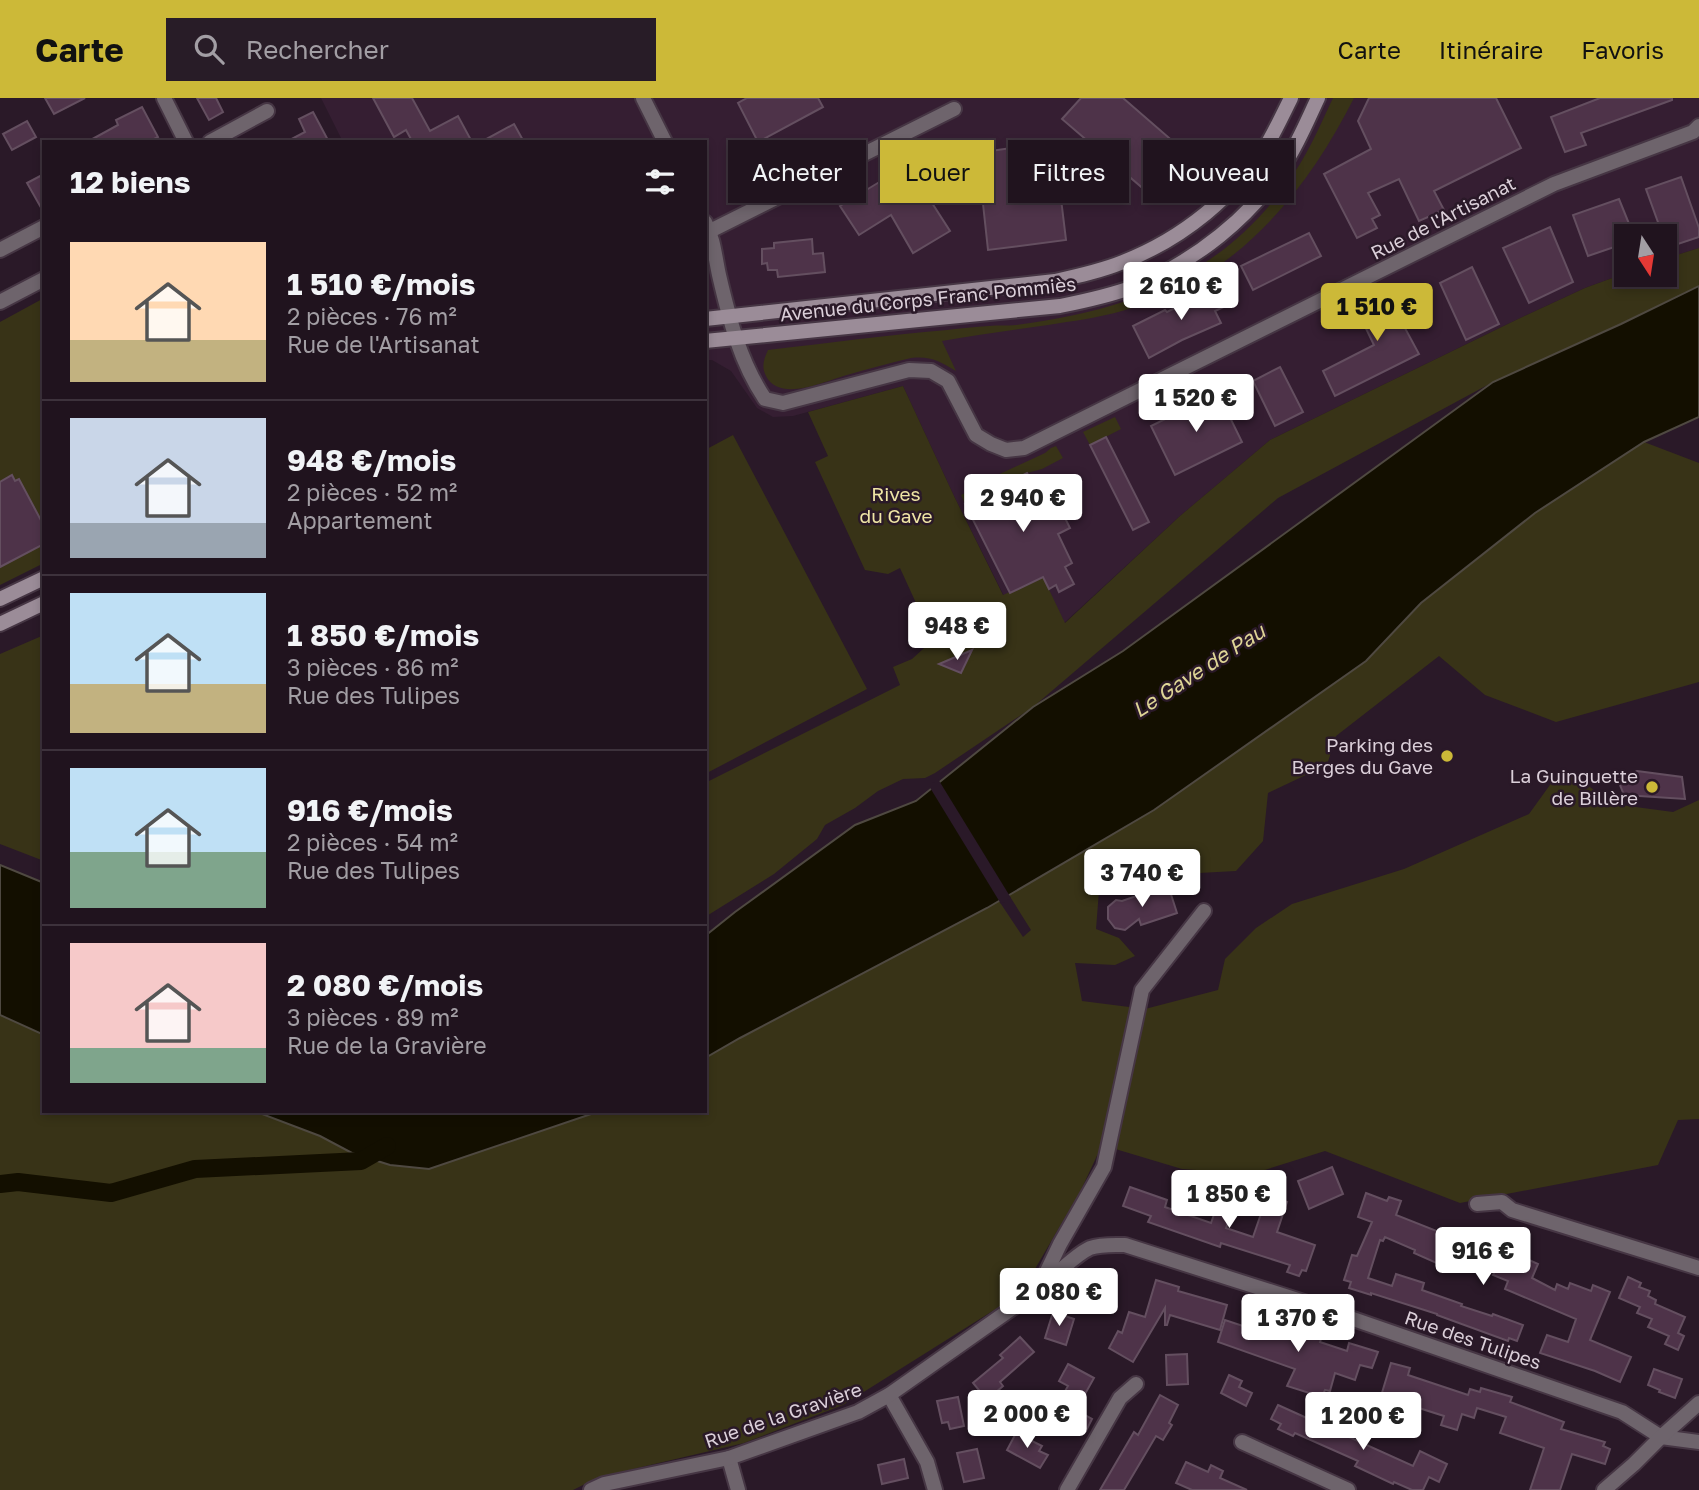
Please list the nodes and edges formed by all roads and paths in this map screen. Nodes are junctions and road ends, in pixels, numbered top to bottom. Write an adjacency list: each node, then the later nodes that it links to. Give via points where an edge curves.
1 (164, 98): 8 (street)
2 (643, 98): 10 (street)
3 (1291, 98): 17 (main road, Avenue du Corps Franc Pommiès, via 1268,142 1224,197 1172,238 1121,263 1055,281)
4 (1318, 98): 17 (main road, Avenue du Corps Franc Pommiès, via 1288,160 1247,211 1200,250 1130,288 1060,306)
5 (954, 109): 11 (street)
6 (267, 111): 9 (street)
7 (1699, 126): 17 (street, Rue de l'Artisanat, via 1554,184 1024,448 1006,450 975,435 948,381 931,371 909,370 783,403 765,399 754,384)
8 (185, 140)
9 (214, 140)
10 (664, 140)
11 (708, 227): 17 (street)
12 (42, 228): 13 (street)
13 (0, 250)
14 (42, 280): 15 (street)
15 (0, 302)
16 (707, 320): 17 (main road, Avenue du Corps Franc Pommiès)
17 (733, 328): 18 (main road, Avenue du Corps Franc Pommiès)
18 (707, 340)
19 (42, 579): 20 (main road)
20 (0, 599)
21 (42, 604): 22 (main road)
22 (0, 624)
23 (1204, 911): 26 (street, Rue de la Gravière, via 1142,990 1104,1167)
24 (1477, 1205): 25 (street, via 1502,1202 1511,1210)
25 (1699, 1268)
26 (1038, 1290): 28 (street, Rue de la Gravière); 30 (street, Rue des Tulipes, via 1090,1248 1125,1245 1622,1412)
27 (1136, 1384): 37 (street, via 1120,1398)
28 (889, 1395): 33 (street, Rue de la Gravière, via 858,1412); 36 (street, via 927,1462)
29 (1699, 1403): 30 (street)
30 (1661, 1437): 32 (street); 39 (street)
31 (1242, 1442): 38 (street)
32 (1699, 1442)
33 (729, 1458): 34 (street, Rue de la Gravière); 35 (street)
34 (591, 1490)
35 (738, 1490)
36 (935, 1490)
37 (1067, 1490)
38 (1348, 1490)
39 (1604, 1490)

